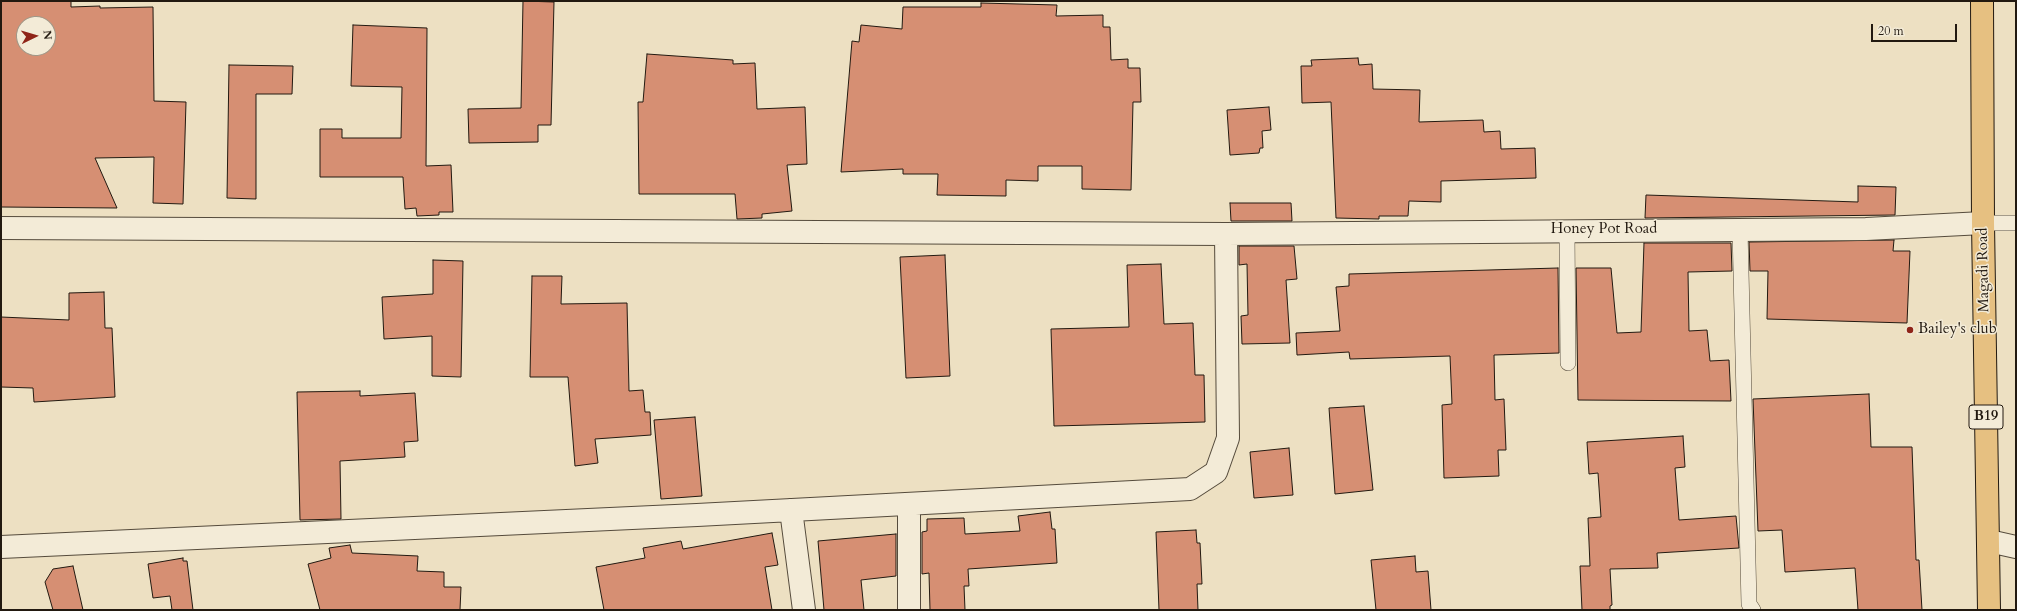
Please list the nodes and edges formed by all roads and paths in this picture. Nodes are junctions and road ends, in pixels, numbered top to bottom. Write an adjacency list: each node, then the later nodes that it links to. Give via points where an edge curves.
1 (1982, 1): 2 (highway, Magadi Road / B19)
2 (1983, 223): 3 (lane); 6 (street, Honey Pot Road, via 1866,229); 11 (highway, Magadi Road / B19)
3 (2016, 223)
4 (1, 228): 7 (street, Honey Pot Road)
5 (1568, 230): 6 (street, Honey Pot Road); 7 (street, Honey Pot Road); 8 (lane)
6 (1740, 230): 16 (lane, via 1749,604)
7 (1226, 234): 9 (street, via 1228,438 1216,472 1190,489)
8 (1568, 363)
9 (909, 504): 10 (street); 15 (street)
10 (791, 510): 12 (street); 14 (street)
11 (1988, 541): 13 (street); 17 (highway, Magadi Road / B19)
12 (1, 547)
13 (2016, 547)
14 (804, 610)
15 (909, 610)
16 (1753, 610)
17 (1989, 610)

